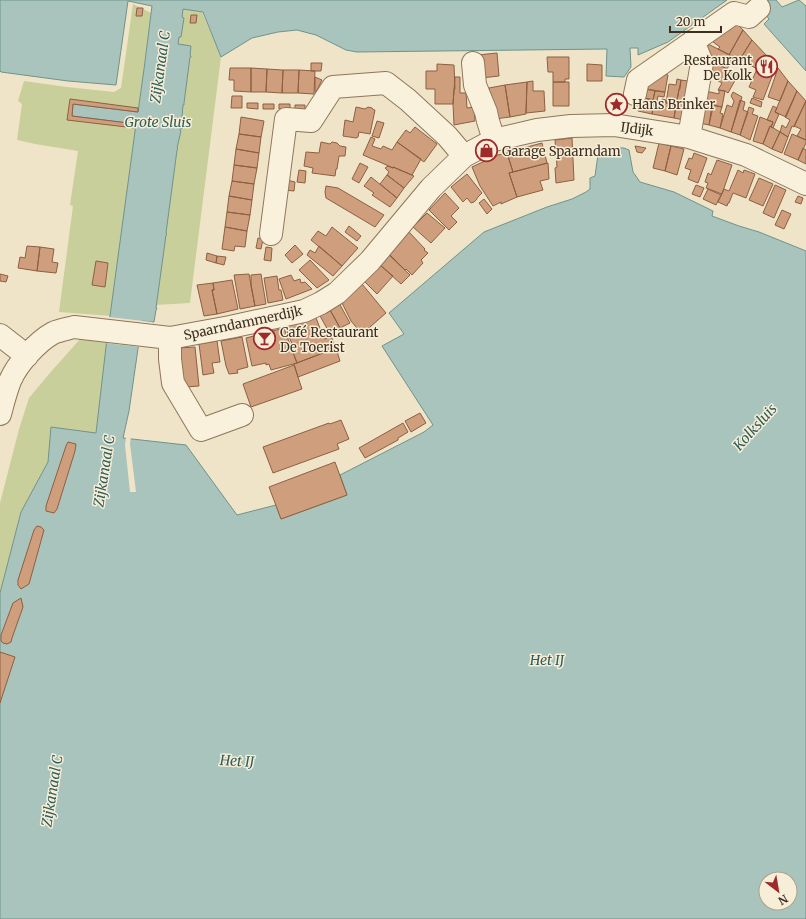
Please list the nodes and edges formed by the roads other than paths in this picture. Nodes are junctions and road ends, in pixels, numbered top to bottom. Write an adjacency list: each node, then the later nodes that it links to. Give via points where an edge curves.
1 (754, 12): 2 (street, via 734,13)
2 (693, 41): 4 (street, via 638,80); 5 (street, via 702,63)
3 (473, 63): 6 (street, via 475,85)
4 (635, 94)
5 (689, 137): 6 (street, IJdijk, via 614,125 537,130); 8 (street, IJdijk, via 746,155)
6 (494, 140): 7 (street, IJdijk)
7 (464, 156): 9 (street, via 408,100 386,83 333,87 312,121 286,119); 11 (street, Spaarndammerdijk, via 431,188 370,261 337,293 321,303 304,311 266,320)
8 (806, 184)
9 (271, 234)
10 (0, 335): 12 (street)
11 (160, 337): 12 (street, Spaarndammerdijk, via 74,327 53,333); 14 (street, via 170,359 173,383 201,430)
12 (27, 356): 13 (street, via 10,381)
13 (0, 414)
14 (242, 415)

